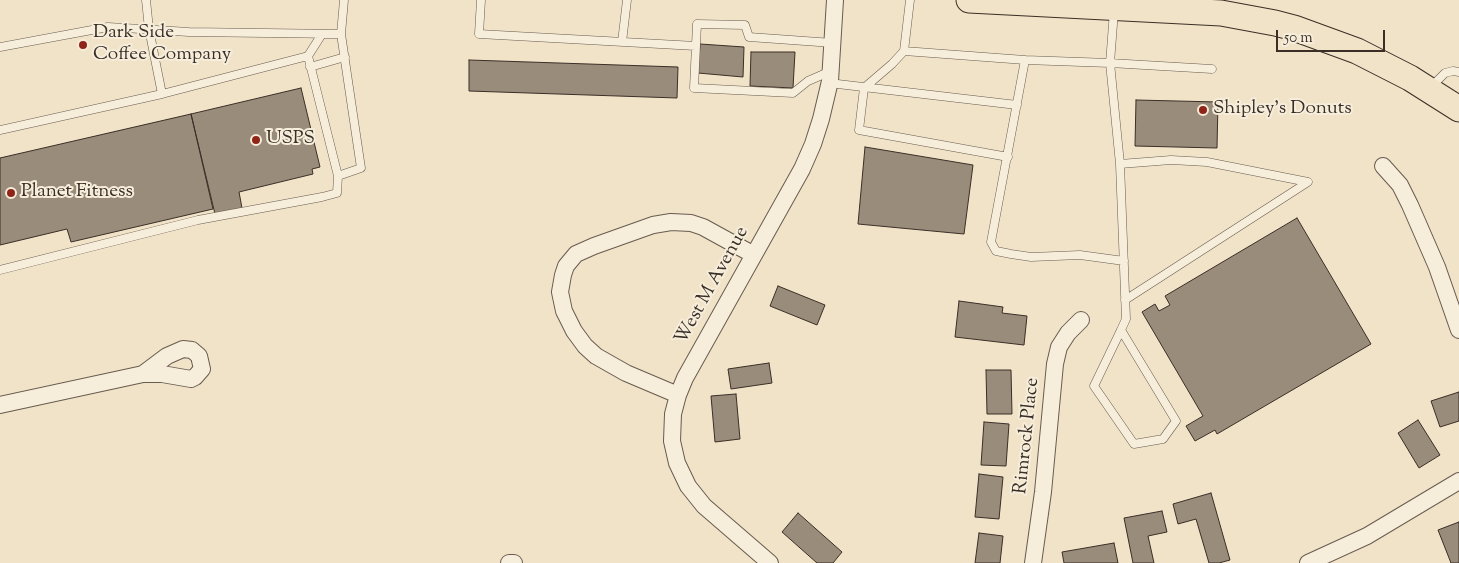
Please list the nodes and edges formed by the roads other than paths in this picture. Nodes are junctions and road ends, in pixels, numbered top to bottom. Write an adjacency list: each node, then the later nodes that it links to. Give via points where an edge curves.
1 (146, 0): 10 (lane)
2 (344, 0): 12 (lane)
3 (480, 0): 13 (lane, via 479,34)
4 (626, 0): 13 (lane)
5 (835, 0): 14 (street, West M Avenue)
6 (910, 0): 17 (lane)
7 (969, 0): 8 (main road)
8 (1009, 1): 9 (main road)
9 (1099, 4): 21 (lane); 27 (main road, via 1221,10 1285,26 1373,59)
10 (149, 29): 11 (lane); 16 (lane, via 108,27); 28 (lane)
11 (322, 34): 12 (lane); 18 (lane)
12 (341, 34): 19 (lane)
13 (622, 42): 15 (lane)
14 (833, 42): 15 (lane, via 749,37 745,25 697,24); 25 (street, West M Avenue)
15 (696, 46): 25 (lane, via 694,88 793,93 808,81)
16 (0, 47)
17 (904, 51): 20 (lane); 26 (lane)
18 (308, 56): 22 (lane); 28 (lane)
19 (345, 57): 22 (lane); 35 (lane, via 361,168)
20 (1025, 60): 21 (lane); 29 (lane)
21 (1110, 63): 23 (lane); 33 (lane)
22 (310, 67): 35 (lane)
23 (1212, 69)
24 (1459, 72): 27 (lane, via 1445,73)
25 (830, 77): 26 (lane); 36 (street, West M Avenue, via 813,144)
26 (864, 88): 29 (lane); 32 (lane, via 859,130)
27 (1429, 89): 30 (main road)
28 (162, 94): 31 (lane)
29 (1018, 105): 32 (lane)
30 (1459, 109)
31 (0, 130)
32 (1008, 158): 37 (lane, via 992,242 996,251 1031,257 1080,255)
33 (1120, 164): 37 (lane); 39 (lane, via 1171,160 1207,162 1308,182)
34 (1383, 166): 42 (street, via 1400,185 1410,205 1437,267)
35 (338, 176): 38 (lane, via 337,193 198,220)
36 (754, 255): 44 (street, West M Avenue); 44 (street, via 703,227 671,222 594,246 576,254 566,266 560,292 564,311 585,346 626,373)
37 (1124, 261): 39 (lane)
38 (0, 270)
39 (1126, 300): 41 (lane, via 1126,318)
40 (1081, 320): 51 (street, Rimrock Place, via 1059,347 1055,364)
41 (1121, 330): 41 (lane, via 1094,386 1134,444 1163,439 1176,421)
42 (1459, 330)
43 (143, 374): 45 (street)
44 (678, 395): 50 (street, West M Avenue, via 673,414 672,441 677,463 688,486 704,506)
45 (0, 405)
46 (1459, 481): 47 (street)
47 (1325, 560): 52 (street)
48 (509, 563): 49 (street)
49 (514, 563)
50 (770, 563)
51 (1033, 563)
52 (1308, 563)

